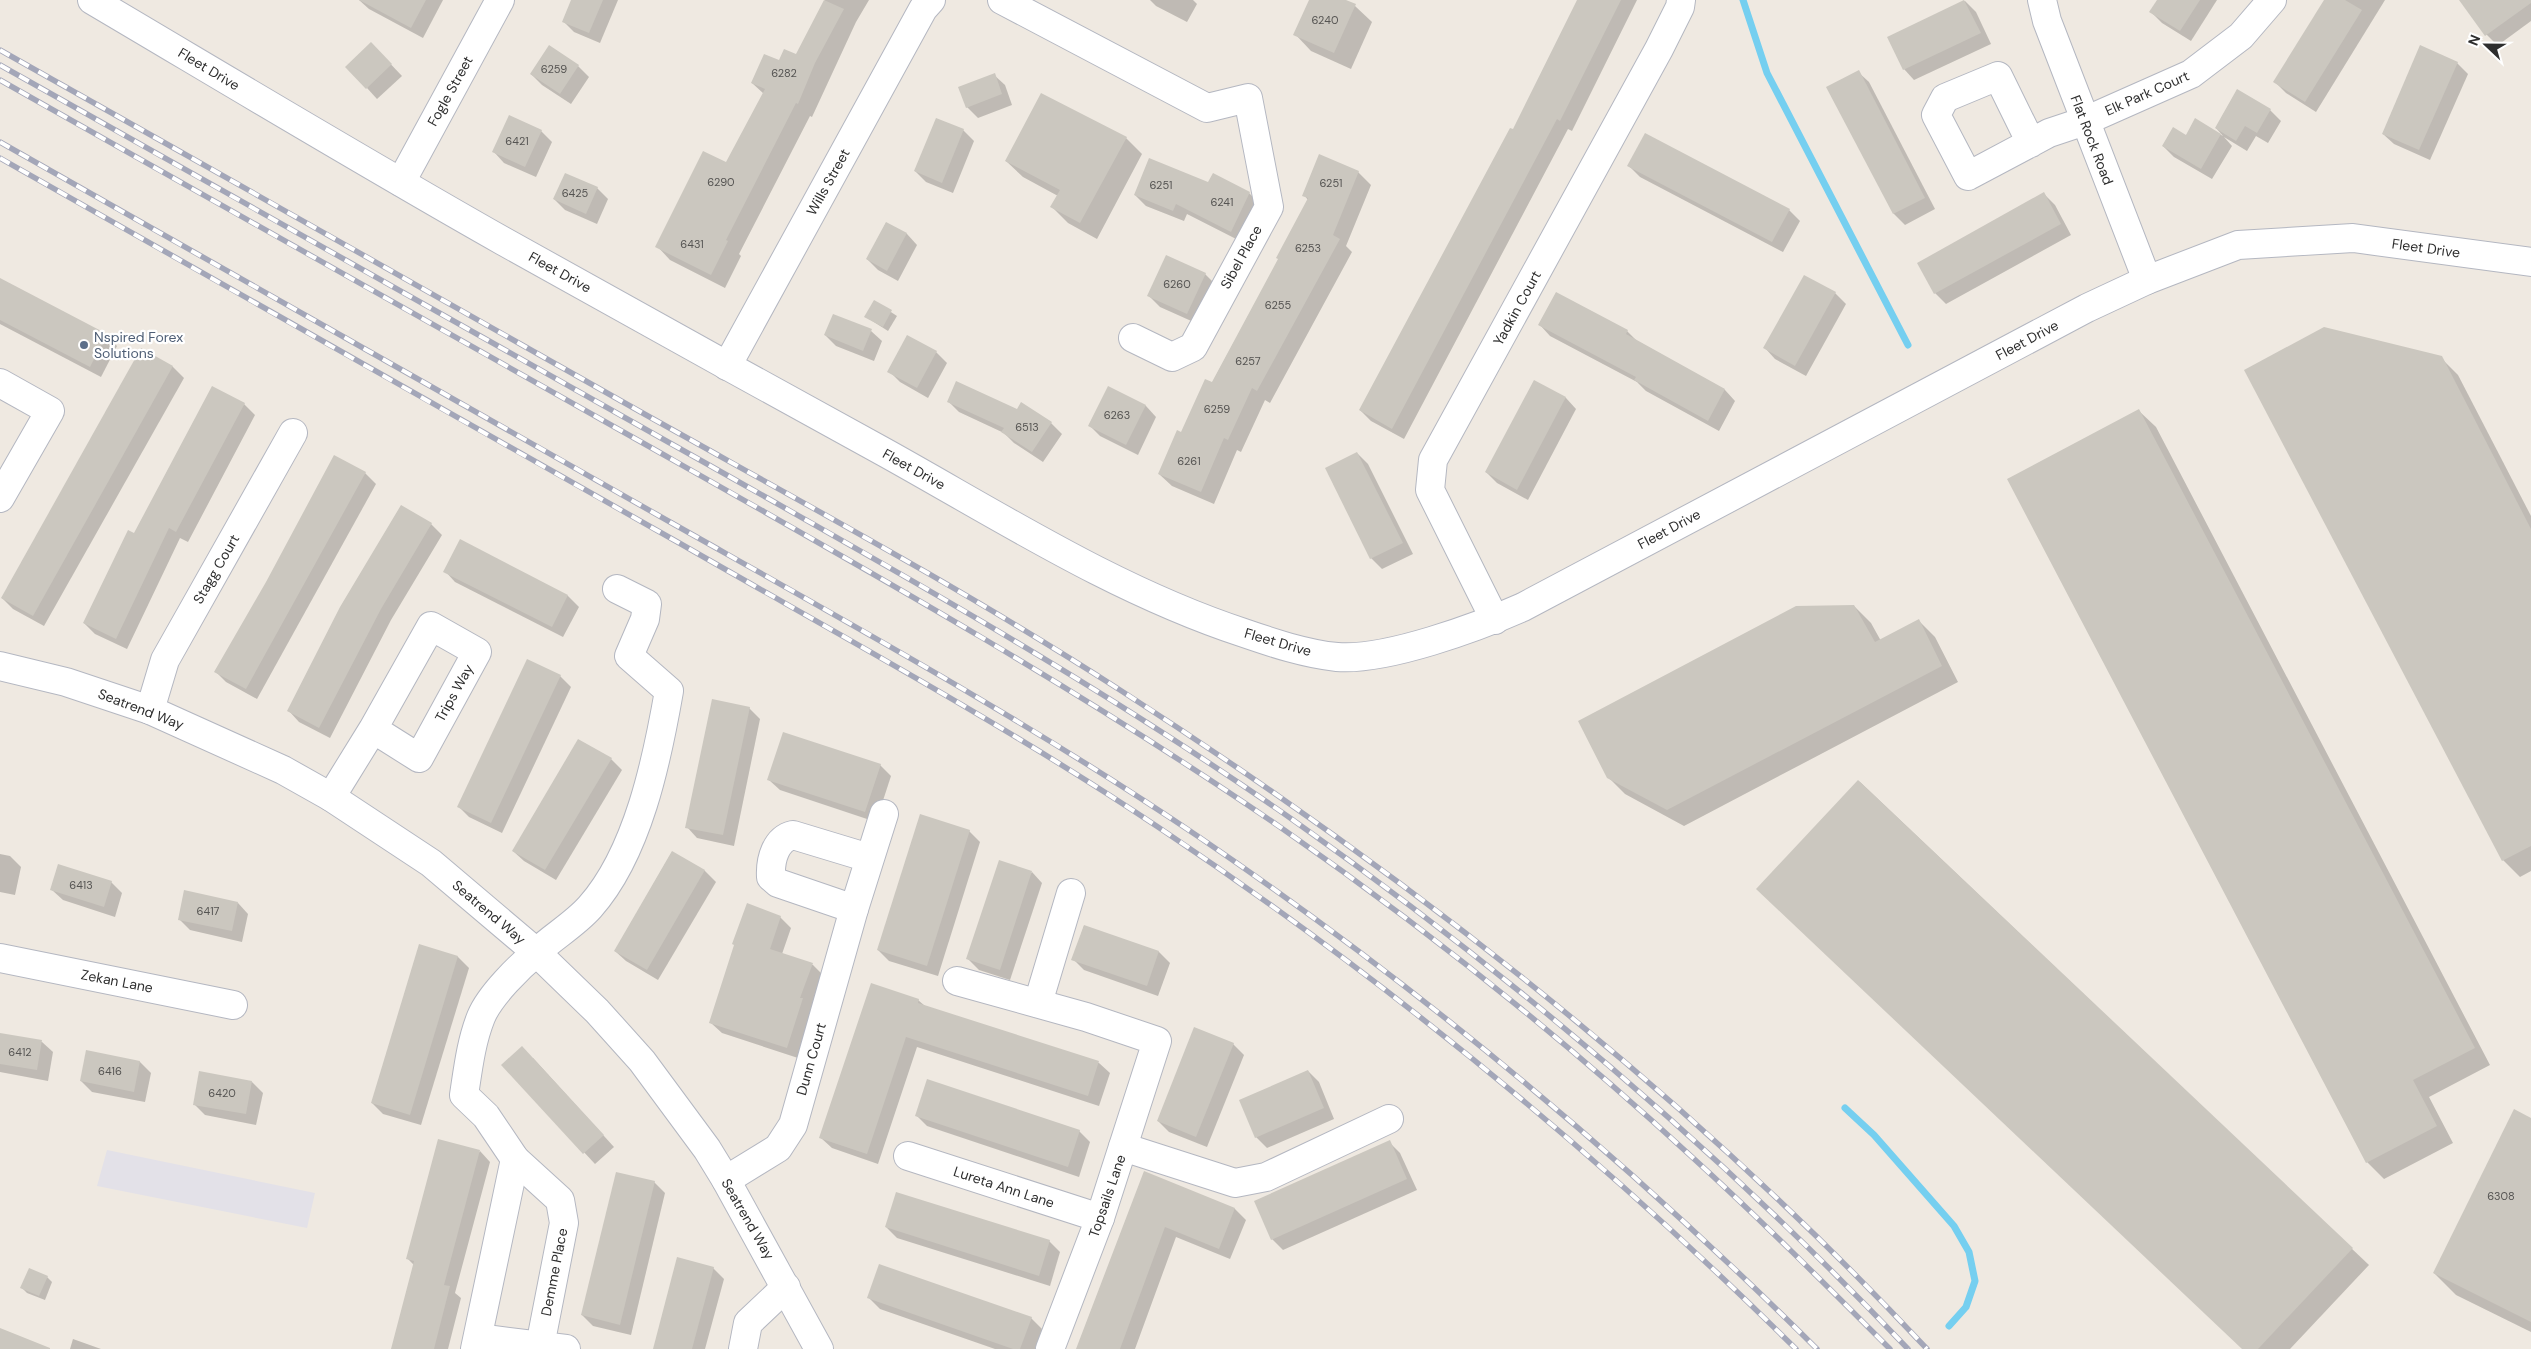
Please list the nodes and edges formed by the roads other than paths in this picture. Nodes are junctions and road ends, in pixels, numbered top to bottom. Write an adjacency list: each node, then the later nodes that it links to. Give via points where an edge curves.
1 (92, 0): 10 (street, Fleet Drive)
2 (500, 0): 10 (street, Fogle Street)
3 (931, 0): 14 (street, Wills Street, via 923,9)
4 (1002, 0): 13 (street, Sibel Place, via 1207,108 1248,98 1269,206 1192,346 1172,357)
5 (1681, 0): 19 (street, Yadkin Court, via 1659,49 1433,460 1430,490)
6 (2042, 0): 8 (street, Flat Rock Road)
7 (2272, 0): 8 (street, Elk Park Court, via 2240,36 2191,74)
8 (2085, 121): 9 (street, Elk Park Court); 12 (street, Flat Rock Road)
9 (2031, 142)
10 (401, 182): 14 (street, Fleet Drive)
11 (2531, 262): 12 (street, Fleet Drive, via 2352,238 2238,245)
12 (2147, 280): 19 (street, Fleet Drive, via 2087,308)
13 (1133, 338)
14 (728, 366): 19 (street, Fleet Drive, via 1098,571 1204,620 1314,653 1340,657 1405,648)
15 (0, 383): 17 (street, via 50,411)
16 (293, 434): 21 (street, Stagg Court, via 165,660)
17 (0, 498)
18 (617, 589): 28 (street, via 647,604 645,620 629,656 669,691 660,748 636,826 618,865 590,907)
19 (1495, 620)
20 (0, 666): 21 (street, Seatrend Way, via 66,682)
21 (150, 710): 23 (street, Seatrend Way, via 283,770)
22 (373, 729): 22 (street, Trips Way, via 419,758 477,652 431,626); 23 (street, Trips Way)
23 (332, 797): 28 (street, Seatrend Way, via 432,863)
24 (884, 814): 25 (street, Dunn Court)
25 (869, 858): 27 (street, Dunn Court); 27 (street, via 793,835 783,837 778,844 770,869 771,877 778,883)
26 (1071, 893): 31 (street)
27 (854, 909): 37 (street, Dunn Court, via 793,1125 778,1148)
28 (536, 952): 36 (street, Demme Place, via 498,991 482,1016 471,1052 464,1095 486,1116); 37 (street, Seatrend Way, via 597,1011 642,1061)
29 (0, 958): 32 (street, Zekan Lane)
30 (957, 981): 31 (street)
31 (1038, 1003): 34 (street, Topsails Lane, via 1157,1041)
32 (234, 1005)
33 (1389, 1120): 34 (street, via 1266,1177 1234,1182)
34 (1123, 1147): 38 (street, Topsails Lane)
35 (908, 1156): 38 (street, Lureta Ann Lane)
36 (516, 1159): 40 (street, Demme Place); 41 (street, Demme Place, via 560,1200 564,1223)
37 (726, 1180): 39 (street, Seatrend Way)
38 (1100, 1218): 44 (street, Topsails Lane)
39 (786, 1287): 42 (street, via 748,1323); 43 (street, Seatrend Way)
40 (477, 1343): 41 (street, Demme Place)
41 (553, 1347)
42 (743, 1349)
43 (819, 1349)
44 (1050, 1349)

